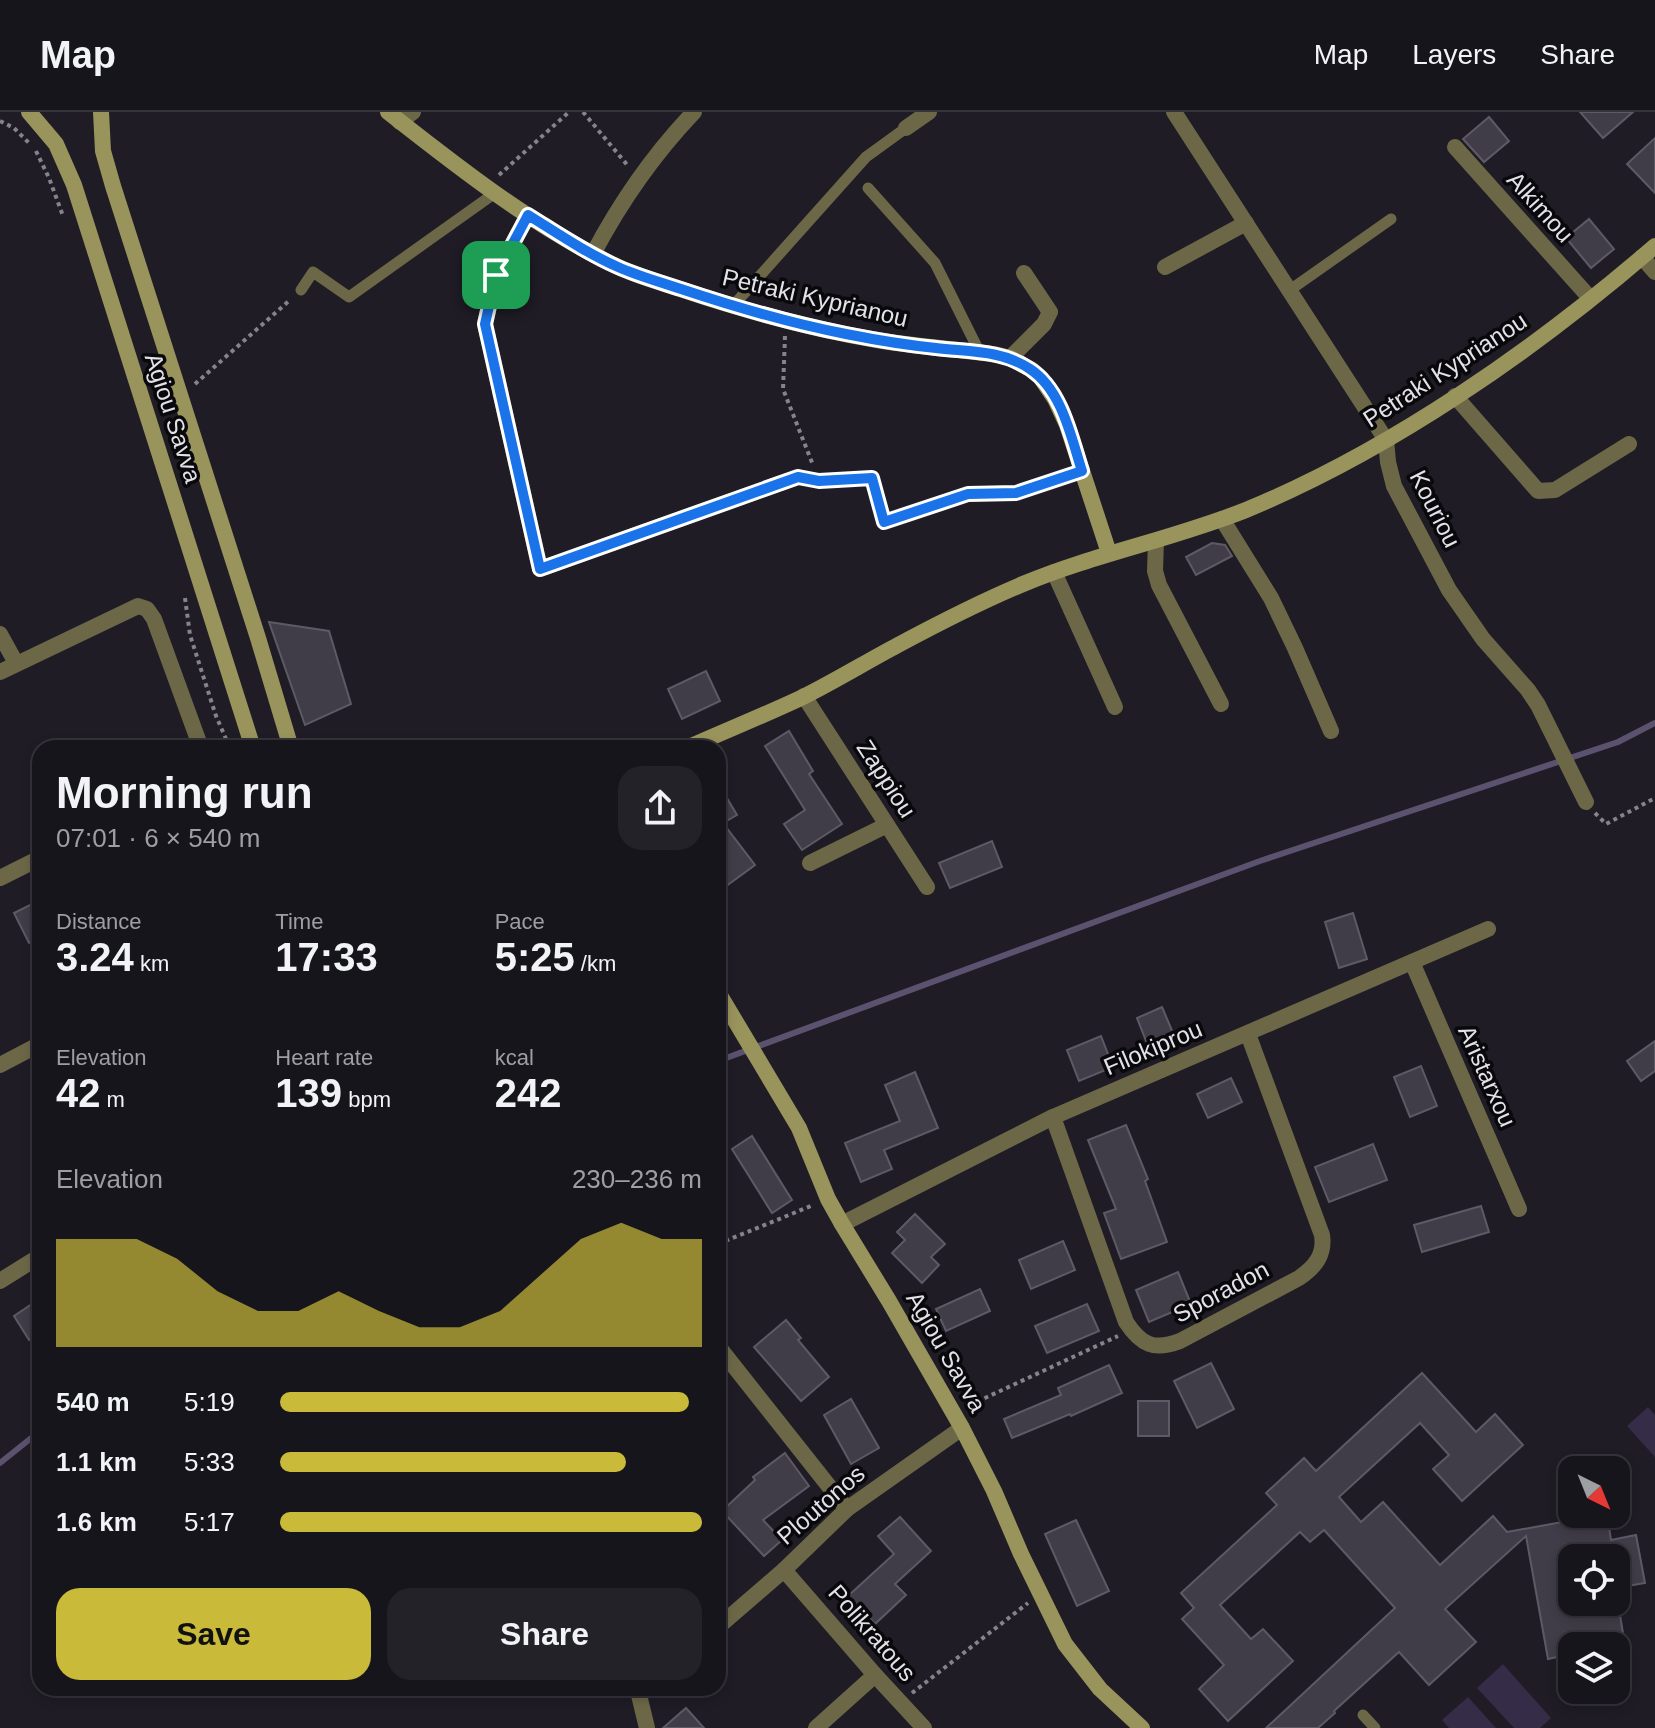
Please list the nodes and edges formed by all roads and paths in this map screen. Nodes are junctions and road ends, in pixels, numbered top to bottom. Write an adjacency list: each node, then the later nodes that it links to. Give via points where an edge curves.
1 (29, 112): 52 (main road, Agiou Savva, via 56,144 74,185)
2 (101, 112): 32 (main road, Agiou Savva, via 103,151)
3 (569, 112): 14 (path)
4 (583, 112): 12 (path)
5 (694, 112): 12 (street)
6 (929, 112): 10 (street)
7 (1174, 112): 18 (street, Kouriou)
8 (400, 115): 14 (main road, Petraki Kyprianou)
9 (0, 121): 17 (path, via 35,149)
10 (906, 128): 27 (lane, via 866,157)
11 (1455, 147): 26 (street, Alkimou)
12 (638, 178): 20 (street)
13 (868, 188): 29 (lane, via 935,263)
14 (490, 190): 15 (main road, Petraki Kyprianou); 24 (lane, via 349,297 313,272)
15 (528, 215): 20 (main road, Petraki Kyprianou); 37 (street, via 496,275 485,324 540,569)
16 (1391, 219): 25 (lane)
17 (64, 220)
18 (1246, 223): 21 (street); 25 (street, Kouriou)
19 (1649, 252): 22 (street); 26 (main road, Petraki Kyprianou)
20 (593, 254): 27 (main road, Petraki Kyprianou, via 647,279)
21 (1165, 267)
22 (1655, 272)
23 (1024, 273): 30 (street, via 1050,312)
24 (301, 290): 32 (path)
25 (1290, 290): 33 (street, Kouriou)
26 (1590, 298): 31 (main road, Petraki Kyprianou)
27 (732, 307): 28 (main road, Petraki Kyprianou)
28 (785, 321): 29 (main road, Petraki Kyprianou); 35 (path, via 783,389)
29 (980, 353): 30 (main road, Petraki Kyprianou)
30 (1010, 358): 36 (main road, Petraki Kyprianou, via 1041,378 1055,399)
31 (1455, 396): 33 (main road, Petraki Kyprianou); 34 (street, via 1538,491 1555,490)
32 (180, 397): 53 (main road, Agiou Savva)
33 (1386, 440): 38 (main road, Petraki Kyprianou); 56 (street, Kouriou, via 1394,486 1449,590 1545,716)
34 (1629, 444)
35 (814, 468)
36 (1082, 471): 37 (path, via 1016,493 968,494 884,522 872,478); 40 (main road, Petraki Kyprianou)
37 (798, 477)
38 (1222, 519): 39 (main road, Petraki Kyprianou); 49 (street, via 1271,598)
39 (1156, 541): 40 (main road, Petraki Kyprianou); 47 (street, via 1159,585)
40 (1109, 553): 41 (main road, Petraki Kyprianou)
41 (1054, 572): 46 (main road, Petraki Kyprianou, via 939,623); 48 (street)
42 (185, 598): 51 (path, via 190,635)
43 (0, 634): 44 (street)
44 (16, 663): 45 (street); 50 (street, via 138,606 147,609)
45 (0, 672)
46 (804, 696): 54 (main road, Petraki Kyprianou); 57 (street, Zappiou)
47 (1221, 704)
48 (1115, 707)
49 (1331, 731)
50 (198, 740)
51 (226, 740)
52 (250, 740)
53 (289, 740)
54 (705, 740)
55 (1655, 798): 56 (path, via 1606,824)
56 (1586, 802)
57 (887, 825): 59 (street); 61 (street, Zappiou)
58 (32, 862): 60 (street)
59 (810, 863)
60 (0, 878)
61 (927, 887)
62 (1488, 929): 63 (street, Filokiprou)
63 (1412, 962): 65 (street, Filokiprou); 70 (street, Aristarxou)
64 (726, 1005): 69 (main road, Agiou Savva, via 799,1128)
65 (1248, 1034): 68 (street, Filokiprou); 75 (street, Sporadon, via 1322,1235 1322,1253 1299,1278 1180,1341 1163,1347 1144,1343)
66 (32, 1048): 67 (street)
67 (0, 1065)
68 (1053, 1117): 71 (street, Filokiprou); 75 (street)
69 (828, 1199): 71 (main road, Agiou Savva); 72 (path)
70 (1519, 1209)
71 (842, 1224): 77 (main road, Agiou Savva)
72 (726, 1241)
73 (32, 1261): 74 (street)
74 (0, 1281)
75 (1131, 1330): 77 (path)
76 (726, 1356): 79 (street)
77 (953, 1413): 78 (main road, Agiou Savva)
78 (962, 1428): 79 (street, Ploutonos); 81 (main road, Agiou Savva)
79 (847, 1509): 80 (street, Ploutonos)
80 (784, 1570): 82 (street, Ploutonos); 83 (street, Polikratous)
81 (1040, 1594): 85 (path); 90 (main road, Agiou Savva, via 1082,1667)
82 (726, 1620)
83 (875, 1675): 85 (street, Polikratous); 88 (street)
84 (639, 1696): 87 (street)
85 (901, 1702): 89 (street, Polikratous)
86 (1363, 1715): 91 (lane)
87 (647, 1728)
88 (816, 1728)
89 (924, 1728)
90 (1142, 1728)
91 (1375, 1728)

